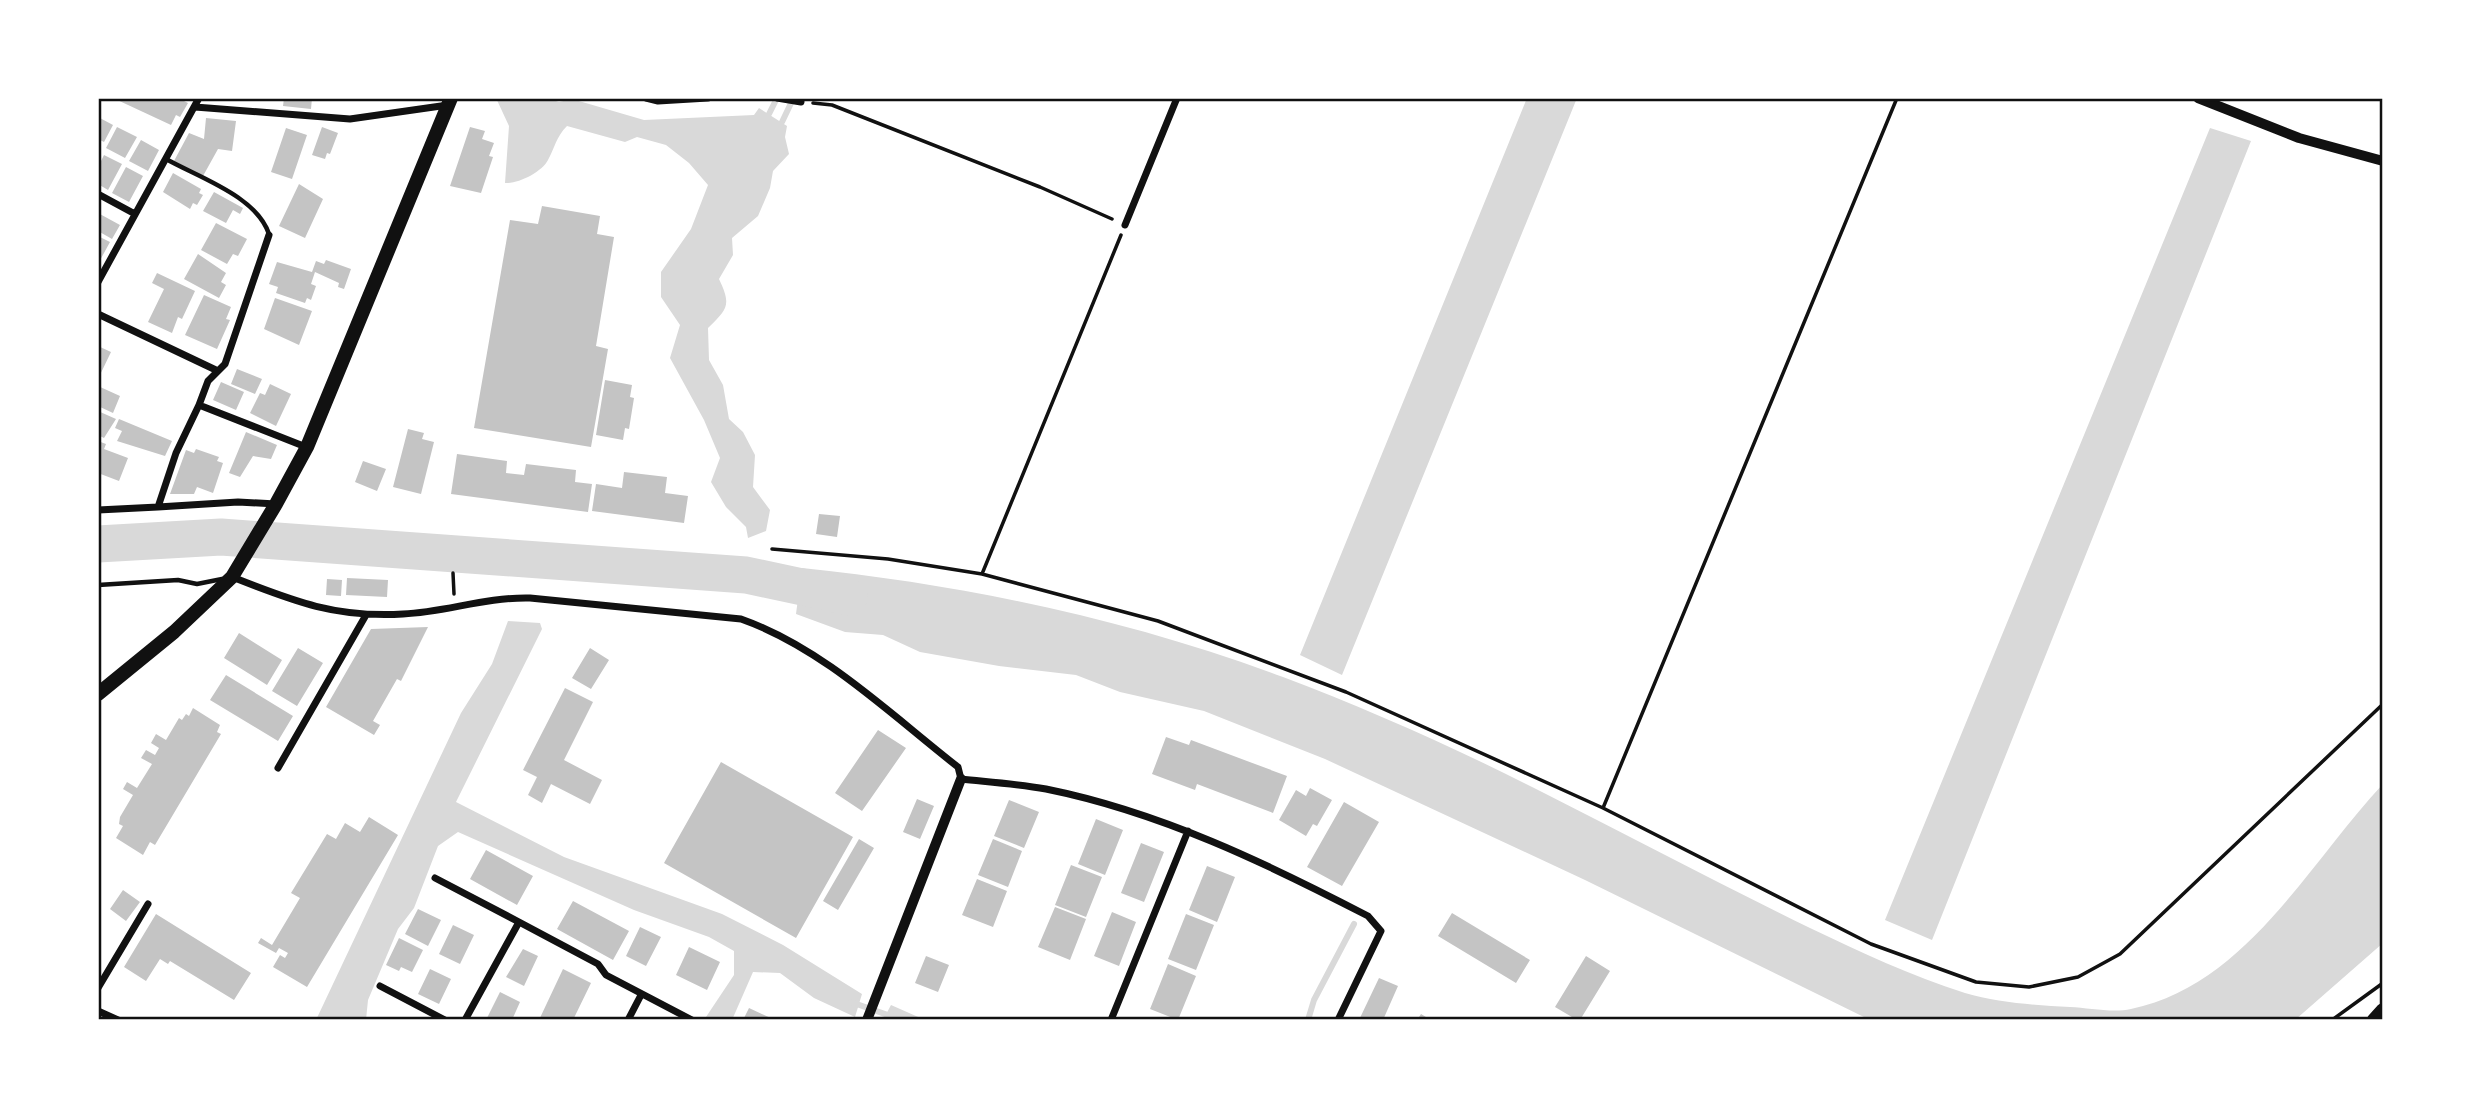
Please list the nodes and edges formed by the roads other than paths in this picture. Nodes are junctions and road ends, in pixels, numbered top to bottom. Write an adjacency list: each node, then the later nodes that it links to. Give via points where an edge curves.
1 (199, 98): 9 (street)
2 (646, 98): 3 (street)
3 (708, 98)
4 (777, 98): 8 (street)
5 (1177, 98): 14 (street)
6 (2198, 98): 11 (street, via 2299,138)
7 (450, 101): 9 (street, via 351,119); 20 (main road)
8 (801, 102)
9 (195, 107): 10 (street)
10 (166, 159): 13 (street); 15 (lane, via 242,201 264,220)
11 (2383, 160)
12 (98, 194): 13 (street)
13 (135, 214): 16 (street)
14 (1125, 225)
15 (269, 235): 18 (street, via 225,364)
16 (98, 282)
17 (98, 314): 18 (street)
18 (218, 371): 19 (street, via 208,381)
19 (199, 405): 20 (street); 21 (street)
20 (307, 447): 23 (main road)
21 (158, 507): 22 (street); 23 (street, via 238,502)
22 (98, 510)
23 (272, 510): 24 (main road)
24 (235, 573): 25 (lane, via 197,584 178,580); 26 (street, via 313,608); 27 (main road, via 174,632)
25 (98, 585)
26 (366, 615): 28 (street); 29 (street, via 405,614 495,597 530,597 741,619 770,629 831,667 958,767)
27 (98, 694)
28 (278, 768)
29 (961, 779): 30 (street, via 1044,789); 44 (street)
30 (1188, 831): 45 (street); 46 (street, via 1309,885 1368,916 1381,931)
31 (435, 878): 33 (street)
32 (148, 904): 35 (street)
33 (519, 922): 36 (street, via 598,964 606,975); 41 (street)
34 (380, 986): 40 (street)
35 (98, 988)
36 (641, 995): 42 (street); 43 (street)
37 (2383, 1010): 47 (main road)
38 (98, 1011): 39 (street)
39 (118, 1020)
40 (445, 1020)
41 (465, 1020)
42 (628, 1020)
43 (692, 1020)
44 (867, 1020)
45 (1111, 1020)
46 (1338, 1020)
47 (2374, 1020)

